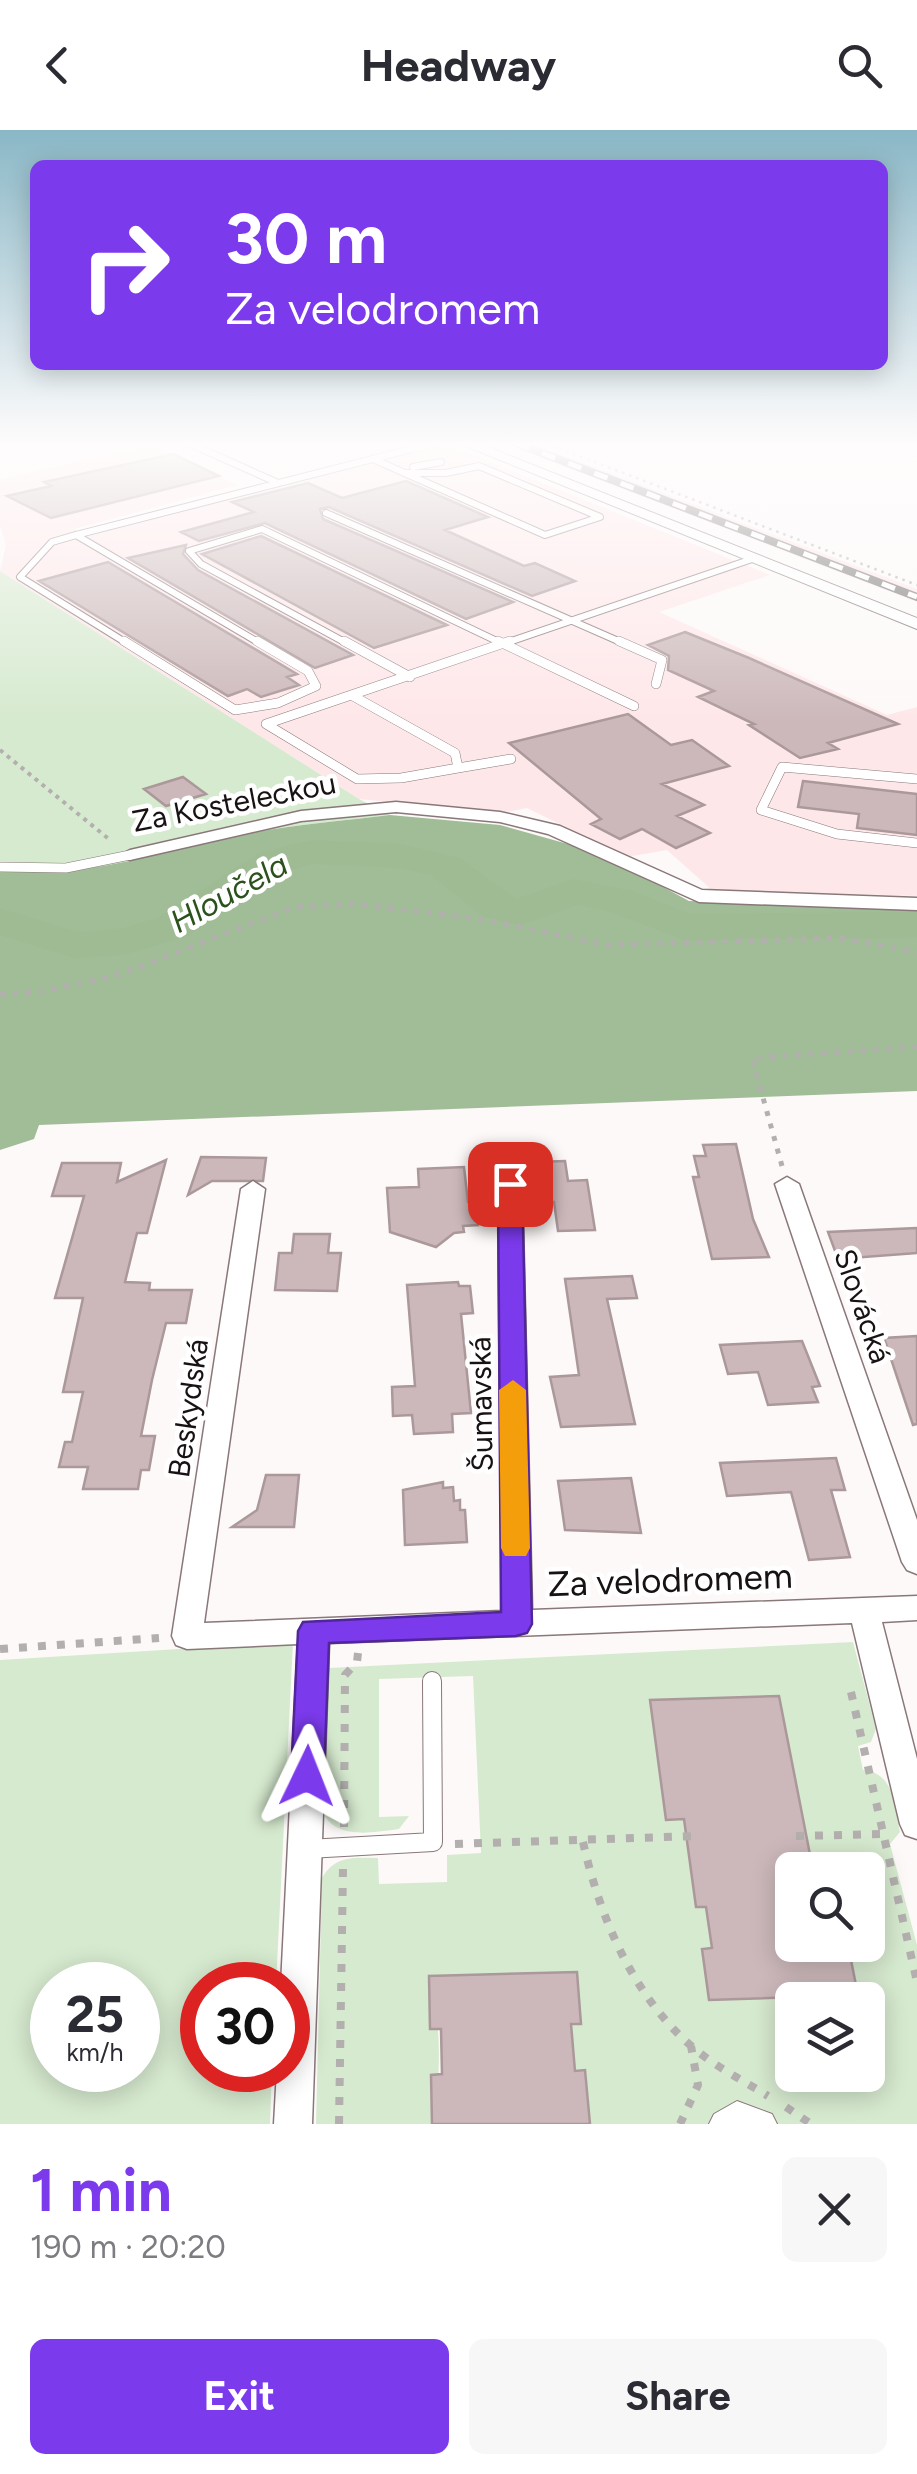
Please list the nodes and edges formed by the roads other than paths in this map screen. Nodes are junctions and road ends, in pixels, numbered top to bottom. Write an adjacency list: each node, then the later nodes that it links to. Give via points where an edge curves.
1 (72, 536): 2 (lane, via 52,542 20,577 235,710 278,703 316,686 308,671)
2 (78, 536)
3 (239, 536): 11 (lane, via 190,551 202,564)
4 (277, 536): 10 (lane)
5 (377, 536): 8 (lane)
6 (700, 536): 7 (street)
7 (755, 558): 8 (lane); 9 (street)
8 (571, 624): 10 (lane); 12 (lane, via 662,660)
9 (917, 624)
10 (504, 646): 11 (lane); 14 (lane)
11 (410, 677): 13 (lane)
12 (656, 684)
13 (352, 696): 16 (lane, via 455,753); 16 (lane, via 266,724 358,779)
14 (634, 706)
15 (511, 759): 16 (lane)
16 (458, 768)
17 (917, 779): 18 (lane, via 782,767 761,810 837,834)
18 (917, 843)
19 (130, 856): 20 (lane, via 54,870); 21 (street, Za Kosteleckou, via 301,816 396,807 500,817 554,830 699,896)
20 (0, 867)
21 (917, 904)
22 (510, 1184): 28 (street, Šumavská)
23 (786, 1184): 25 (street, Slovácká)
24 (254, 1190): 30 (street, Beskydská)
25 (917, 1562)
26 (917, 1608): 27 (street, Za velodromem)
27 (864, 1610): 28 (street, Za velodromem); 32 (street)
28 (516, 1624): 29 (street, Za velodromem)
29 (314, 1631): 30 (street, Za velodromem); 33 (street)
30 (187, 1636)
31 (432, 1682): 33 (lane, via 433,1842)
32 (917, 1824)
33 (304, 1849): 34 (street)
34 (293, 2124)
35 (724, 2124): 36 (street, via 746,2116)
36 (762, 2124)

